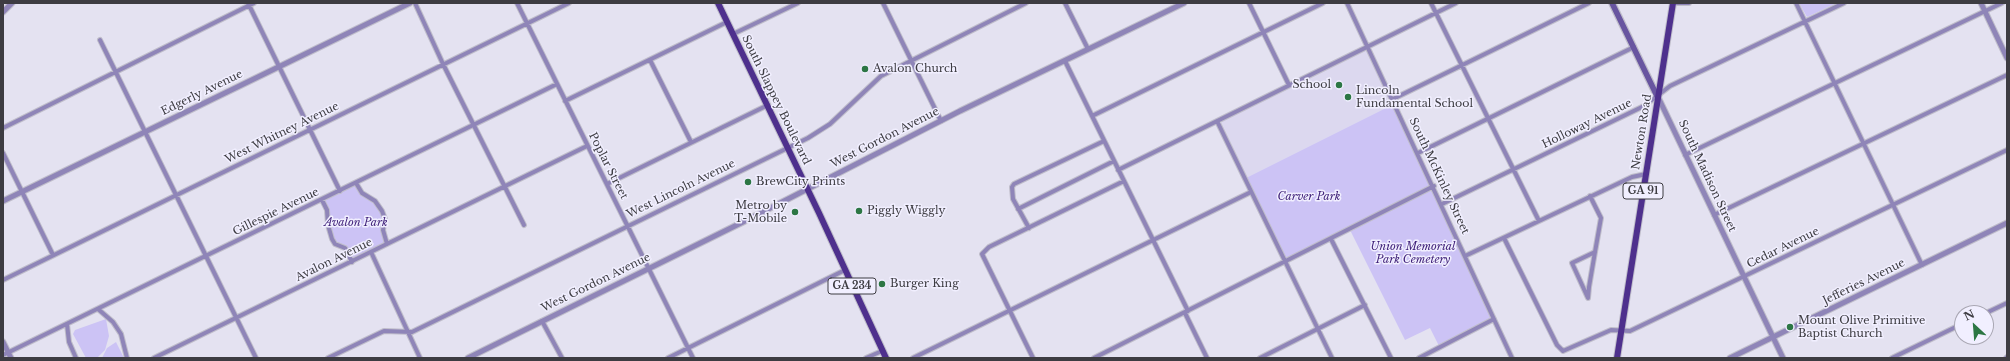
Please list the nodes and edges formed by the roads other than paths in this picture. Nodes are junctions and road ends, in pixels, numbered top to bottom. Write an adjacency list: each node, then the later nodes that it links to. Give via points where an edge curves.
1 (12, 3): 28 (street)
2 (254, 3): 26 (street)
3 (410, 3): 45 (street, Edgerly Avenue)
4 (415, 3): 43 (street)
5 (517, 3): 32 (street, Poplar Street)
6 (569, 3): 32 (street, West Whitney Avenue)
7 (718, 3): 30 (main road, South Slappey Boulevard / GA 234)
8 (798, 3): 34 (street)
9 (883, 3): 41 (street)
10 (1026, 3): 41 (street, West Lincoln Avenue)
11 (1065, 3): 38 (street)
12 (1184, 3): 38 (street, West Gordon Avenue)
13 (1249, 3): 33 (street)
14 (1324, 3): 33 (street)
15 (1347, 3): 36 (street, South McKinley Street)
16 (1431, 3): 29 (street)
17 (1456, 3): 29 (street)
18 (1589, 3): 44 (street)
19 (1612, 3): 37 (main road, South Madison Street)
20 (1673, 3): 21 (street); 51 (main road, Newton Road / GA 91)
21 (1689, 3)
22 (1796, 3): 31 (street)
23 (1844, 3): 31 (street, Holloway Avenue)
24 (1981, 3): 27 (street)
25 (2002, 3): 27 (street)
26 (249, 4): 45 (street); 46 (street)
27 (1985, 11): 39 (street); 48 (street)
28 (3, 12)
29 (1436, 13): 36 (street); 44 (street)
30 (727, 22): 34 (main road, South Slappey Boulevard / GA 234); 40 (street)
31 (1805, 22): 48 (street); 51 (street, Holloway Avenue, via 1670,86)
32 (527, 23): 43 (street, West Whitney Avenue); 49 (street, Poplar Street)
33 (1263, 32): 50 (street); 55 (street)
34 (733, 34): 54 (main road, South Slappey Boulevard / GA 234)
35 (100, 40): 46 (street)
36 (1368, 46): 50 (street); 52 (street, South McKinley Street)
37 (1634, 47): 51 (main road, South Madison Street); 56 (street)
38 (1088, 49): 42 (street, West Gordon Avenue)
39 (2007, 58)
40 (650, 60): 53 (street); 64 (street)
41 (910, 60): 57 (street); 67 (street, West Lincoln Avenue, via 875,81 830,124)
42 (1065, 61): 55 (street); 57 (street, West Gordon Avenue)
43 (444, 64): 59 (street); 61 (street, West Whitney Avenue)
44 (1462, 66): 52 (street); 56 (street)
45 (279, 67): 61 (street); 62 (street, Edgerly Avenue)
46 (115, 71): 60 (street); 62 (street)
47 (2007, 75): 65 (street)
48 (1835, 83): 65 (street); 71 (street)
49 (557, 84): 53 (street, Poplar Street); 59 (street, Gillespie Avenue)
50 (1289, 85): 58 (street)
51 (1658, 96): 71 (street, South Madison Street); 73 (street, Holloway Avenue, via 1644,106); 75 (main road, Newton Road / GA 91)
52 (1393, 99): 70 (street, South McKinley Street)
53 (565, 101): 66 (street, Poplar Street)
54 (768, 105): 64 (street); 67 (main road, South Slappey Boulevard / GA 234)
55 (1092, 116): 63 (street)
56 (1488, 118): 70 (street); 73 (street)
57 (941, 121): 81 (street, West Gordon Avenue)
58 (1216, 121): 74 (street); 84 (street)
59 (475, 125): 77 (street, Gillespie Avenue); 80 (street)
60 (3, 128)
61 (310, 129): 82 (street); 85 (street, West Whitney Avenue)
62 (145, 132): 83 (street, Edgerly Avenue); 85 (street)
63 (1104, 141): 72 (street); 91 (street, via 1014,184 1012,192)
64 (691, 142): 78 (street)
65 (1864, 144): 90 (street); 92 (street)
66 (587, 146): 78 (street, Poplar Street); 80 (street, Avalon Avenue)
67 (788, 147): 81 (main road, South Slappey Boulevard / GA 234); 96 (street, West Lincoln Avenue)
68 (2007, 150): 90 (street, Cedar Avenue)
69 (3, 153): 83 (street)
70 (1418, 153): 79 (street, South McKinley Street)
71 (1685, 155): 92 (street, South Madison Street)
72 (1114, 161): 74 (street); 91 (street)
73 (1513, 169): 89 (street, Holloway Avenue); 93 (street)
74 (1118, 170): 76 (street)
75 (1646, 174): 86 (street, via 1632,176); 126 (main road, Newton Road / GA 91)
76 (1124, 182): 97 (street); 100 (street)
77 (356, 183): 82 (street, Gillespie Avenue); 101 (street, via 362,193 375,201 382,211 385,219 383,230)
78 (607, 184): 96 (street, Poplar Street)
79 (1434, 186): 89 (street, South McKinley Street); 99 (street)
80 (505, 187): 95 (street); 101 (street, Avalon Avenue)
81 (808, 189): 110 (street, West Gordon Avenue); 111 (main road, South Slappey Boulevard / GA 234)
82 (340, 191): 87 (street, Gillespie Avenue)
83 (22, 192): 88 (street, Edgerly Avenue); 104 (street)
84 (1251, 192): 100 (street); 108 (street)
85 (176, 195): 104 (street, West Whitney Avenue); 106 (street)
86 (1590, 196): 93 (street); 103 (street, via 1601,218)
87 (322, 200): 106 (street, Gillespie Avenue); 107 (street, via 327,210 332,239 335,244 345,248)
88 (3, 201)
89 (1442, 204): 105 (street, South McKinley Street)
90 (1893, 205): 109 (street); 112 (street, Cedar Avenue)
91 (1018, 209): 97 (street)
92 (1714, 215): 112 (street, South Madison Street)
93 (1539, 221): 98 (street)
94 (2007, 223): 109 (street, Jefferies Avenue)
95 (524, 225)
96 (628, 226): 110 (street, Poplar Street); 127 (street, West Lincoln Avenue, via 426,325)
97 (1029, 228): 117 (street, via 985,250 982,254)
98 (1504, 238): 105 (street); 126 (street, Cedar Avenue, via 1557,345 1563,351 1611,330)
99 (1331, 239): 108 (street); 115 (street)
100 (1153, 240): 117 (street); 119 (street)
101 (386, 244): 102 (street, Avalon Avenue)
102 (371, 252): 107 (street, Avalon Avenue); 127 (street)
103 (1595, 252): 103 (street, via 1589,287 1588,298 1572,263)
104 (53, 255): 113 (street, West Whitney Avenue)
105 (1466, 256): 121 (street, South McKinley Street)
106 (206, 257): 116 (street, Gillespie Avenue); 120 (street)
107 (352, 262): 120 (street, Avalon Avenue)
108 (1285, 262): 119 (street); 125 (street)
109 (1922, 265): 128 (street, Jefferies Avenue)
110 (650, 268): 122 (street, West Gordon Avenue); 130 (street, Poplar Street)
111 (845, 270): 130 (street); 131 (main road, South Slappey Boulevard / GA 234)
112 (1743, 276): 126 (street, Cedar Avenue, via 1630,331); 128 (street, South Madison Street)
113 (3, 280)
114 (2007, 304): 118 (street)
115 (1364, 305): 125 (street); 151 (street)
116 (98, 309): 123 (street, Gillespie Avenue); 134 (street, via 113,322 121,334)
117 (1010, 310): 145 (street); 146 (street)
118 (1994, 310)
119 (1186, 312): 147 (street); 148 (street)
120 (237, 317): 135 (street, Avalon Avenue); 136 (street)
121 (1494, 319): 152 (street); 153 (street, South McKinley Street)
122 (542, 321): 139 (street, West Gordon Avenue); 140 (street)
123 (67, 324): 132 (street, Gillespie Avenue); 133 (street, via 69,342)
124 (1954, 328): 157 (street)
125 (1317, 329): 149 (street); 150 (street)
126 (1620, 331): 154 (main road, Newton Road / GA 91)
127 (406, 332): 137 (street, West Lincoln Avenue, via 384,331); 138 (street)
128 (1773, 338): 155 (street, Jefferies Avenue); 156 (street, South Madison Street)
129 (3, 342): 132 (street)
130 (688, 348): 141 (street); 142 (street, Poplar Street)
131 (882, 351): 143 (street); 144 (main road, South Slappey Boulevard / GA 234)
132 (7, 355)
133 (76, 358)
134 (127, 358)
135 (154, 358)
136 (256, 358)
137 (328, 358)
138 (420, 358)
139 (468, 358)
140 (562, 358)
141 (668, 358)
142 (693, 358)
143 (866, 358)
144 (886, 358)
145 (914, 358)
146 (1033, 358)
147 (1094, 358)
148 (1207, 358)
149 (1260, 358)
150 (1332, 358)
151 (1391, 358)
152 (1419, 358)
153 (1512, 358)
154 (1617, 358)
155 (1730, 358)
156 (1783, 358)
157 (1892, 358)

